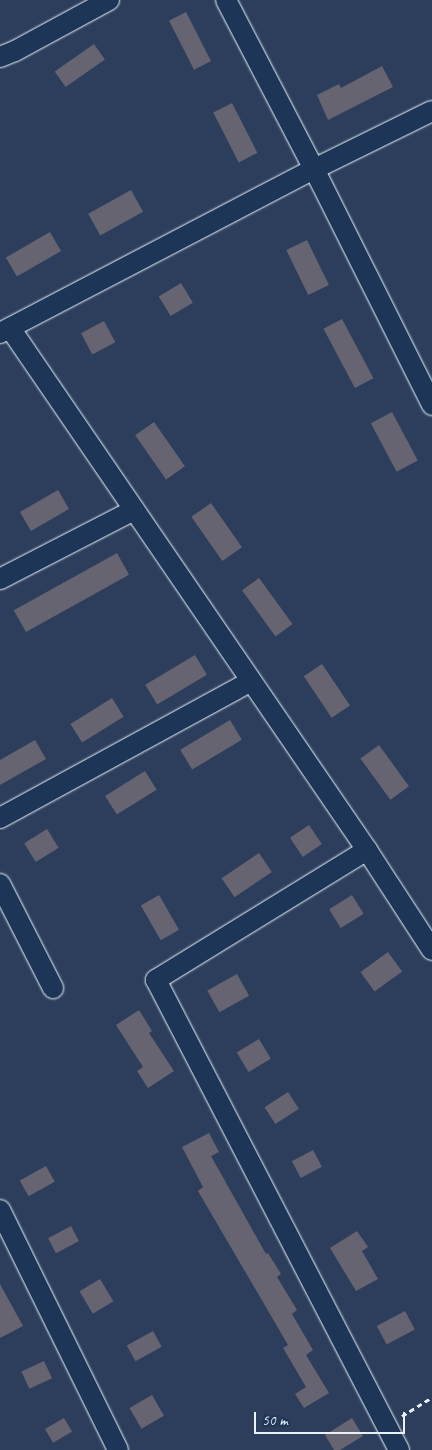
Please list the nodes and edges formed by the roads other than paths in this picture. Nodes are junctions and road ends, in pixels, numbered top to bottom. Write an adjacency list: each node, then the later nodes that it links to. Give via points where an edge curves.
1 (109, 0): 3 (street)
2 (226, 0): 5 (street)
3 (0, 57)
4 (432, 111): 5 (street)
5 (314, 170): 6 (street); 7 (street)
6 (5, 331): 8 (street)
7 (432, 405)
8 (134, 510): 9 (street); 10 (street)
9 (0, 579)
10 (252, 681): 11 (street); 12 (street)
11 (0, 818)
12 (367, 850): 14 (street); 18 (street, via 156,980)
13 (0, 884): 15 (street)
14 (432, 950)
15 (53, 988)
16 (0, 1210): 17 (street)
17 (118, 1450)
18 (400, 1450)

